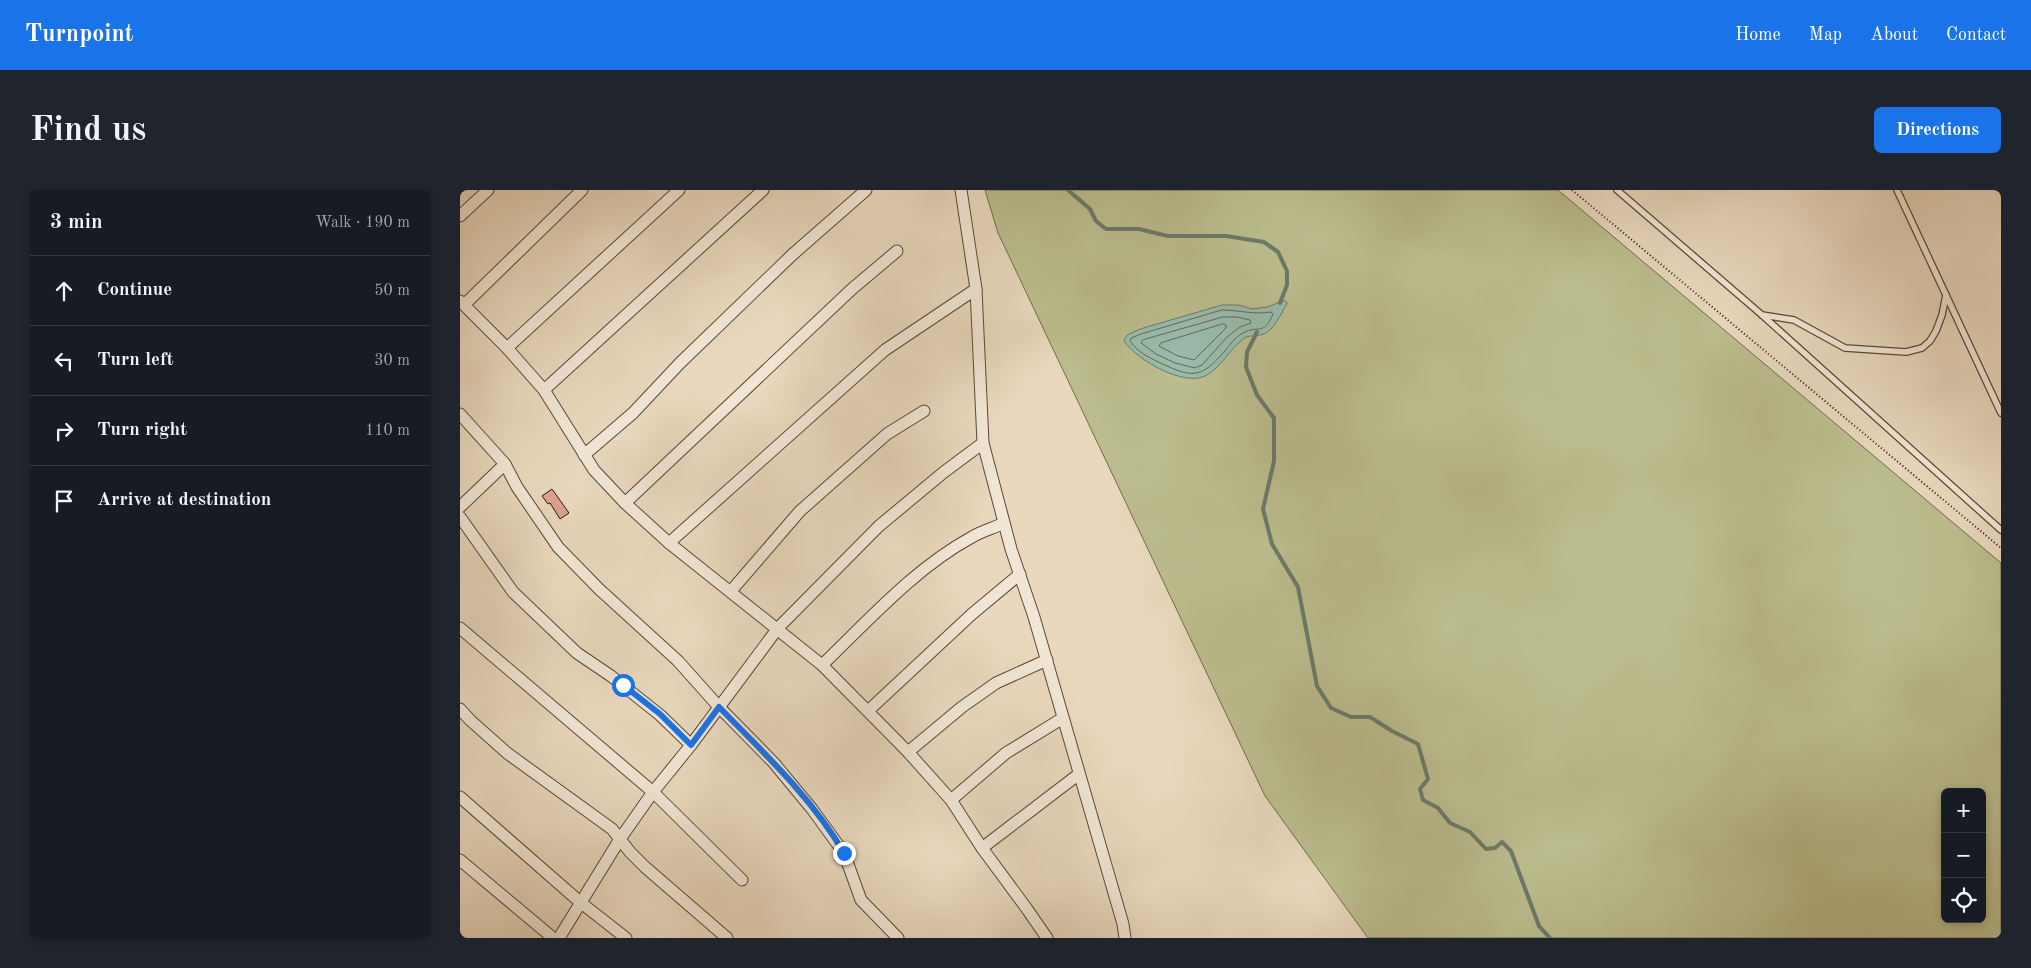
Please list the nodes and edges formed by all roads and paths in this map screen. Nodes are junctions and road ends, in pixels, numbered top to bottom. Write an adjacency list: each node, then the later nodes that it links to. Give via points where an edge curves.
1 (488, 190): 10 (street)
2 (582, 190): 14 (street)
3 (679, 190): 16 (street)
4 (763, 190): 17 (street)
5 (866, 190): 22 (street, via 792,255 633,413)
6 (961, 190): 12 (street)
7 (1572, 190): 30 (path)
8 (1617, 190): 15 (lane)
9 (1897, 190): 13 (lane)
10 (460, 216)
11 (896, 251): 24 (street)
12 (976, 289): 21 (street); 29 (street, via 885,350)
13 (1946, 295): 15 (lane, via 1930,341 1922,348 1906,352 1845,348 1794,320); 19 (lane)
14 (462, 303): 16 (street)
15 (1762, 315): 28 (lane)
16 (507, 348): 17 (street)
17 (544, 390): 22 (street)
18 (924, 411): 32 (street, via 887,434 800,511)
19 (2001, 413)
20 (460, 414): 23 (street)
21 (983, 443): 27 (street); 34 (street, via 878,526)
22 (584, 455): 24 (street)
23 (505, 464): 25 (street); 37 (street, via 558,547 598,589 678,661)
24 (625, 503): 29 (street)
25 (460, 507)
26 (460, 518): 41 (street, via 513,592 578,653 660,714)
27 (1004, 523): 31 (street); 36 (street, via 948,552 899,592)
28 (2001, 530)
29 (669, 543): 32 (street)
30 (2001, 548)
31 (1020, 574): 35 (street); 39 (street)
32 (731, 591): 34 (street)
33 (460, 628): 44 (street)
34 (778, 628): 36 (street); 37 (street)
35 (1047, 660): 40 (street); 42 (street, via 996,684 962,707)
36 (822, 665): 39 (street)
37 (719, 707): 41 (street); 56 (street, via 774,762 812,809 844,853 860,900)
38 (460, 709): 47 (street, via 507,753 612,829)
39 (869, 710): 42 (street)
40 (1063, 718): 43 (street); 46 (street, via 1006,753)
41 (691, 745): 44 (street)
42 (908, 752): 46 (street)
43 (1079, 774): 48 (street); 58 (street)
44 (653, 792): 47 (street); 50 (street)
45 (460, 797): 51 (street)
46 (951, 800): 48 (street)
47 (620, 839): 51 (street); 55 (street, via 645,867)
48 (982, 848): 57 (street)
49 (460, 860): 52 (street)
50 (742, 880)
51 (580, 902): 53 (street); 54 (street)
52 (553, 938)
53 (558, 938)
54 (626, 938)
55 (727, 938)
56 (898, 938)
57 (1047, 938)
58 (1125, 938)

